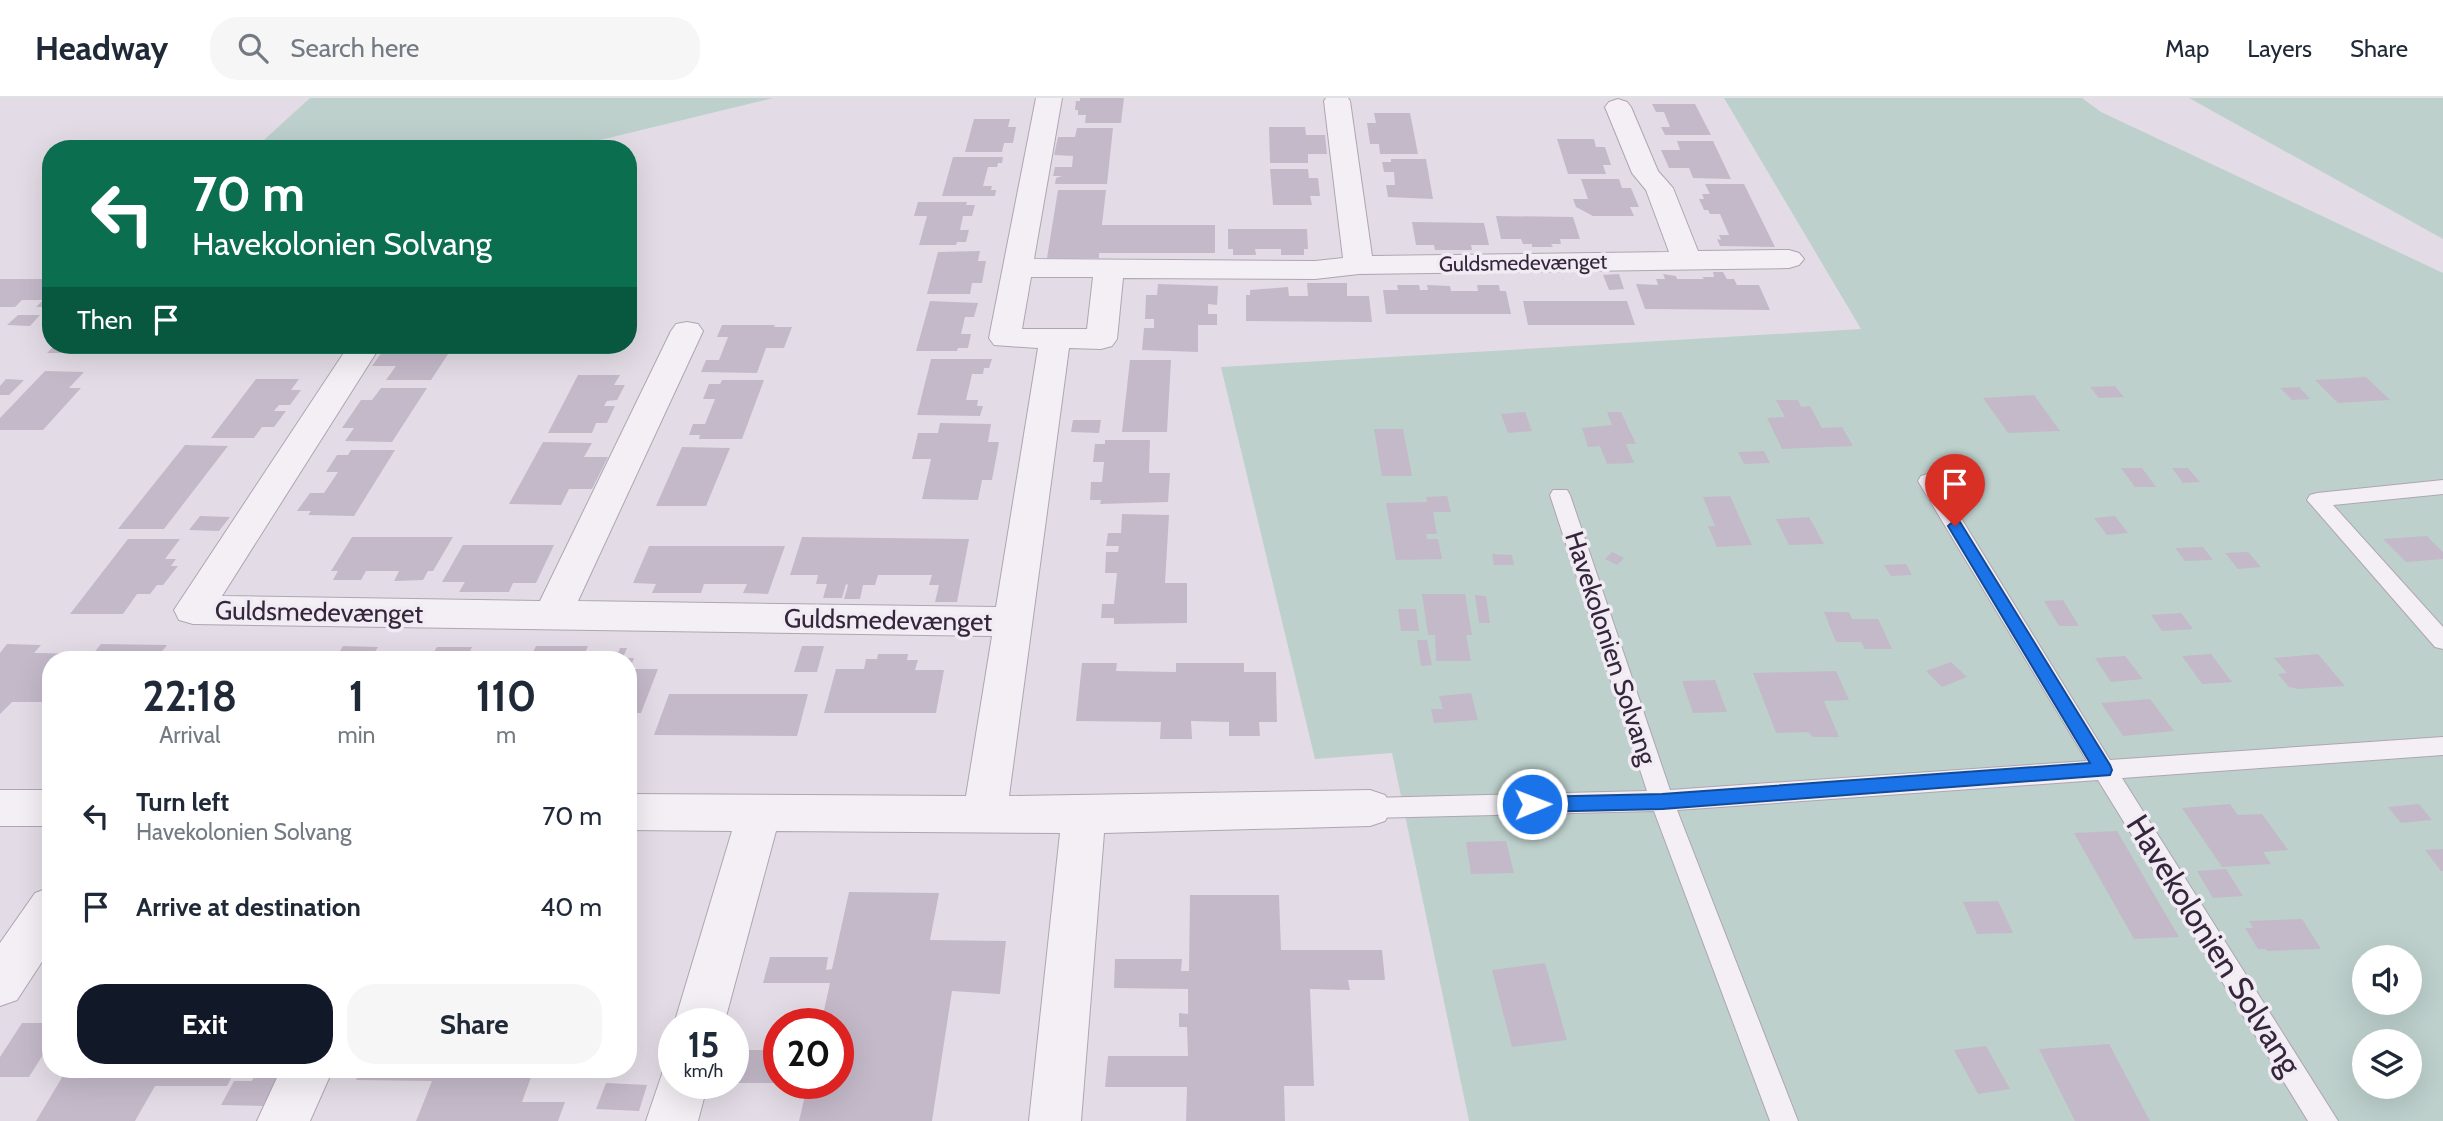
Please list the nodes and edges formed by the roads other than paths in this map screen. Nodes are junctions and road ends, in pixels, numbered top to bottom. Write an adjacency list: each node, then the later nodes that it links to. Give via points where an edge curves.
1 (1049, 98): 7 (street)
2 (1337, 101): 6 (street)
3 (1618, 107): 5 (street, via 1646,173 1659,188)
4 (1789, 259): 5 (street, Guldsmedevænget)
5 (1687, 261): 6 (street, Guldsmedevænget)
6 (1359, 265): 8 (street, Guldsmedevænget, via 1315,270)
7 (1018, 268): 8 (street, Guldsmedevænget); 10 (street, via 1005,338)
8 (1109, 269): 10 (street, via 1101,339)
9 (687, 331): 15 (street)
10 (1055, 339): 16 (street, Guldsmedevænget)
11 (359, 354): 15 (street, Guldsmedevænget, via 193,611)
12 (1928, 481): 19 (lane, Havekolonien Solvang)
13 (2443, 487): 17 (lane, via 2317,500)
14 (1560, 495): 20 (lane, Havekolonien Solvang)
15 (552, 616): 16 (street, Guldsmedevænget)
16 (1013, 622): 26 (street, Guldsmedevænget)
17 (2443, 641)
18 (2443, 746): 19 (lane, Havekolonien Solvang)
19 (2104, 770): 20 (lane, Havekolonien Solvang); 37 (lane, Havekolonien Solvang)
20 (1662, 801): 23 (lane, Havekolonien Solvang); 36 (lane, Havekolonien Solvang)
21 (0, 808): 22 (street)
22 (42, 808)
23 (1386, 808): 27 (street)
24 (637, 812): 25 (street)
25 (759, 813): 26 (street); 30 (street)
26 (985, 814): 27 (street)
27 (1084, 815): 35 (street)
28 (42, 921): 29 (street)
29 (0, 984)
30 (704, 1008)
31 (304, 1078): 33 (street)
32 (678, 1099): 34 (street)
33 (284, 1121)
34 (672, 1121)
35 (1055, 1121)
36 (1784, 1121)
37 (2324, 1121)

